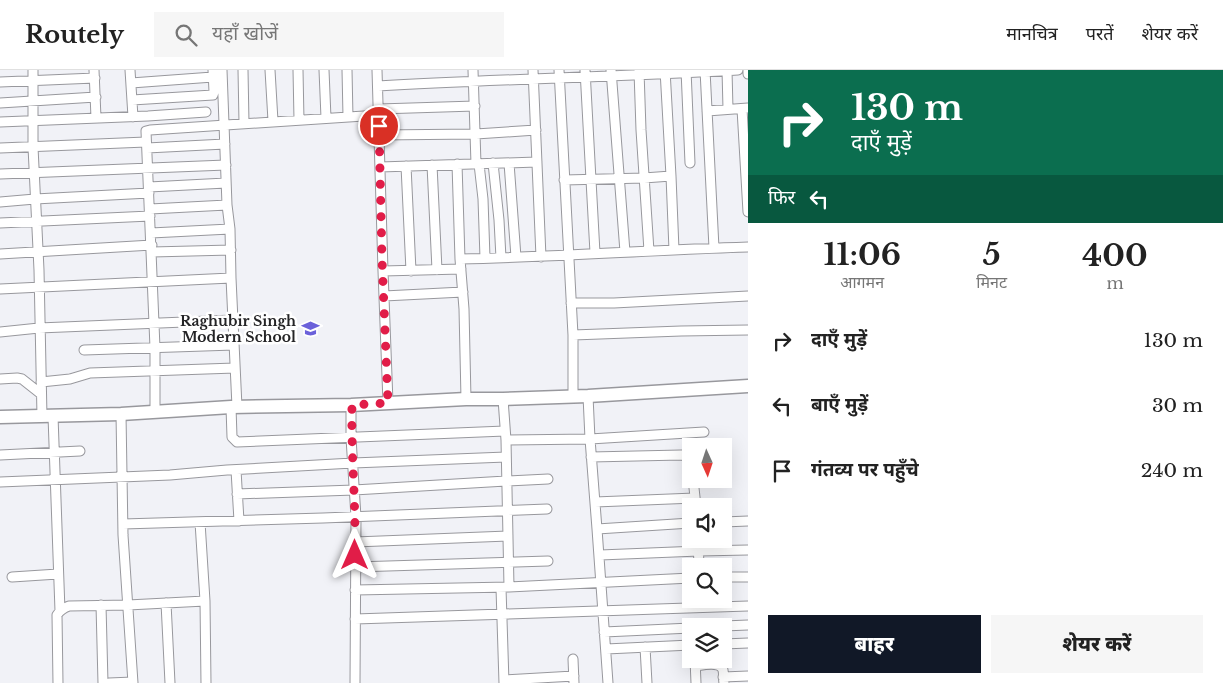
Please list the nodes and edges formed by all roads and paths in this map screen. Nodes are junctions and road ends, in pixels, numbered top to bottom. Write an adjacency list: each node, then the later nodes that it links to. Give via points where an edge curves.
1 (33, 70): 26 (street)
2 (130, 70): 28 (street)
3 (222, 70): 49 (street)
4 (242, 70): 48 (street)
5 (270, 70): 47 (street)
6 (298, 70): 45 (street)
7 (324, 70): 43 (street)
8 (347, 70): 41 (street)
9 (377, 70): 29 (street)
10 (473, 70): 25 (street)
11 (727, 70): 12 (street); 14 (street); 36 (street)
12 (738, 70)
13 (748, 70): 24 (street)
14 (705, 71): 17 (street); 37 (street)
15 (639, 72): 16 (street); 19 (street); 72 (street)
16 (665, 72): 17 (street); 70 (street)
17 (686, 72): 60 (street)
18 (585, 73): 19 (street); 23 (street); 73 (street)
19 (611, 73): 71 (street)
20 (94, 74): 26 (street); 30 (street)
21 (213, 74): 28 (street); 32 (street, via 213,94)
22 (533, 74): 23 (street); 25 (street); 50 (street)
23 (559, 74): 74 (street)
24 (748, 74)
25 (474, 80): 29 (street); 34 (street)
26 (34, 81): 27 (street); 31 (street)
27 (0, 82)
28 (131, 83): 32 (street)
29 (378, 86): 39 (street)
30 (96, 97): 31 (street); 42 (street)
31 (33, 100): 33 (street); 44 (street)
32 (132, 100): 40 (street)
33 (0, 103)
34 (475, 106): 39 (street); 51 (street)
35 (745, 108): 36 (street); 80 (street)
36 (728, 109): 37 (street)
37 (707, 111): 87 (street)
38 (206, 112): 40 (street)
39 (379, 112): 41 (street); 52 (street)
40 (133, 117): 42 (street)
41 (348, 117): 43 (street)
42 (96, 118): 44 (street)
43 (326, 118): 45 (street)
44 (33, 120): 46 (street); 55 (street)
45 (299, 120): 47 (street)
46 (0, 122)
47 (273, 122): 48 (street)
48 (244, 123): 49 (street)
49 (225, 125): 53 (street); 54 (street, via 148,130)
50 (536, 130): 51 (street); 57 (street)
51 (476, 134): 52 (street); 62 (street)
52 (379, 135): 66 (street)
53 (225, 144): 54 (street); 63 (street)
54 (146, 145): 55 (street); 67 (street)
55 (33, 147): 56 (street); 68 (street)
56 (0, 148)
57 (537, 162): 59 (street); 96 (street)
58 (493, 163): 59 (street); 62 (street); 100 (street)
59 (510, 163): 98 (street)
60 (690, 163)
61 (457, 164): 62 (street); 64 (street); 101 (street)
62 (478, 164): 99 (street)
63 (226, 165): 67 (street); 75 (street)
64 (432, 165): 65 (street); 103 (street)
65 (406, 166): 66 (street); 105 (street)
66 (380, 167): 104 (street)
67 (148, 168): 68 (street); 76 (street)
68 (34, 173): 69 (street); 77 (street)
69 (0, 174)
70 (671, 176): 72 (street); 90 (street)
71 (620, 178): 72 (street); 73 (street); 93 (street)
72 (644, 178): 91 (street)
73 (591, 179): 74 (street); 95 (street)
74 (564, 180): 97 (street)
75 (226, 183): 76 (street); 79 (street)
76 (149, 190): 77 (street); 81 (street)
77 (36, 198): 78 (street); 82 (street)
78 (0, 202)
79 (227, 205): 81 (street); 84 (street)
80 (748, 212)
81 (150, 213): 82 (street); 85 (street)
82 (37, 221): 83 (street); 92 (street)
83 (0, 223)
84 (230, 229): 85 (street); 89 (street)
85 (151, 233): 88 (street)
86 (748, 246): 87 (street)
87 (714, 248): 90 (street)
88 (152, 249): 89 (street); 92 (street); 107 (street)
89 (231, 250): 106 (street)
90 (674, 250): 91 (street)
91 (649, 251): 93 (street)
92 (38, 252): 94 (street); 108 (street)
93 (625, 252): 95 (street)
94 (0, 254)
95 (595, 254): 97 (street)
96 (541, 256): 97 (street); 98 (street)
97 (568, 256): 113 (street)
98 (516, 257): 100 (street)
99 (485, 258): 100 (street); 101 (street)
100 (501, 258)
101 (460, 259): 102 (street)
102 (461, 269): 103 (street); 110 (street)
103 (437, 270): 105 (street)
104 (383, 271): 105 (street); 111 (street)
105 (411, 271)
106 (231, 278): 107 (street); 114 (street)
107 (152, 282): 108 (street); 115 (street)
108 (38, 287): 109 (street); 116 (street)
109 (0, 289)
110 (463, 292): 111 (street); 131 (street)
111 (384, 296): 133 (street)
112 (748, 296): 113 (street)
113 (571, 304): 119 (street)
114 (233, 320): 115 (street); 120 (street)
115 (154, 323): 116 (street); 121 (street)
116 (40, 328): 118 (street); 126 (street)
117 (748, 330): 119 (street)
118 (0, 332)
119 (573, 335): 129 (street)
120 (234, 345): 121 (street); 123 (street)
121 (155, 348): 122 (street); 124 (street)
122 (84, 350)
123 (235, 368): 124 (street); 135 (street)
124 (155, 371): 126 (street, via 90,373); 136 (street)
125 (0, 379): 128 (street, via 22,379)
126 (41, 382): 128 (street)
127 (748, 386): 130 (street)
128 (41, 394): 139 (street)
129 (573, 396): 130 (street); 132 (street)
130 (588, 396): 143 (street)
131 (466, 399): 132 (street); 133 (street)
132 (504, 399): 141 (street)
133 (388, 403): 134 (street)
134 (352, 405): 135 (street); 142 (street)
135 (234, 407): 136 (street); 142 (street, via 232,437 236,442)
136 (155, 412): 137 (street)
137 (121, 414): 139 (street); 152 (street)
138 (0, 417): 139 (street)
139 (47, 417): 145 (street)
140 (704, 432): 143 (street)
141 (506, 436): 142 (street); 143 (street); 148 (street)
142 (351, 438): 150 (street)
143 (590, 438): 149 (street)
144 (80, 451): 145 (street)
145 (54, 452): 146 (street); 154 (street)
146 (0, 455)
147 (682, 455): 149 (street)
148 (506, 457): 150 (street); 155 (street)
149 (591, 457): 159 (street)
150 (353, 463): 151 (street); 157 (street)
151 (236, 470): 152 (street); 158 (street)
152 (122, 477): 154 (street); 168 (street)
153 (548, 479): 155 (street)
154 (55, 480): 156 (street); 180 (street)
155 (506, 481): 157 (street); 162 (street)
156 (0, 482)
157 (354, 490): 158 (street); 163 (street)
158 (237, 494): 164 (street)
159 (595, 502): 160 (street); 170 (street)
160 (682, 502)
161 (547, 509): 162 (street)
162 (507, 511): 163 (street); 171 (street)
163 (356, 517): 164 (street); 172 (street)
164 (239, 521): 166 (street)
165 (748, 521): 167 (street)
166 (200, 522): 168 (street); 188 (street)
167 (732, 522)
168 (123, 524): 192 (street)
169 (682, 524): 170 (street)
170 (597, 529): 175 (street)
171 (508, 536): 172 (street); 178 (street)
172 (356, 542): 179 (street)
173 (699, 550): 174 (street); 175 (street); 176 (street)
174 (748, 550)
175 (600, 555): 185 (street)
176 (699, 558)
177 (548, 561): 178 (street)
178 (508, 562): 179 (street); 186 (street)
179 (355, 567): 187 (street)
180 (58, 574): 181 (street); 195 (street)
181 (12, 577)
182 (732, 577): 183 (street)
183 (748, 577)
184 (682, 578): 185 (street)
185 (601, 582): 186 (street); 196 (street)
186 (505, 588): 187 (street); 197 (street)
187 (355, 590): 198 (street)
188 (205, 601): 189 (street); 219 (street)
189 (166, 603): 192 (street); 218 (street)
190 (682, 604): 196 (street)
191 (101, 605): 192 (street); 195 (street, via 69,606); 216 (street)
192 (128, 605): 213 (street)
193 (732, 605): 194 (street)
194 (748, 606)
195 (60, 611): 215 (street, via 57,615)
196 (603, 611): 197 (street); 202 (street)
197 (502, 614): 198 (street); 214 (street)
198 (355, 619): 220 (street)
199 (748, 625): 200 (street)
200 (732, 626)
201 (682, 628): 202 (street)
202 (604, 632): 207 (street)
203 (748, 643): 204 (street)
204 (732, 644)
205 (682, 645): 206 (street)
206 (645, 647): 207 (street); 222 (street)
207 (606, 649): 221 (street)
208 (573, 660): 211 (street)
209 (695, 668): 223 (street)
210 (748, 676): 212 (street)
211 (574, 680): 214 (street)
212 (723, 680)
213 (133, 682): 217 (street)
214 (504, 682)
215 (58, 683)
216 (104, 683)
217 (108, 683)
218 (170, 683)
219 (206, 683)
220 (355, 683)
221 (608, 683)
222 (647, 683)
223 (696, 683)

